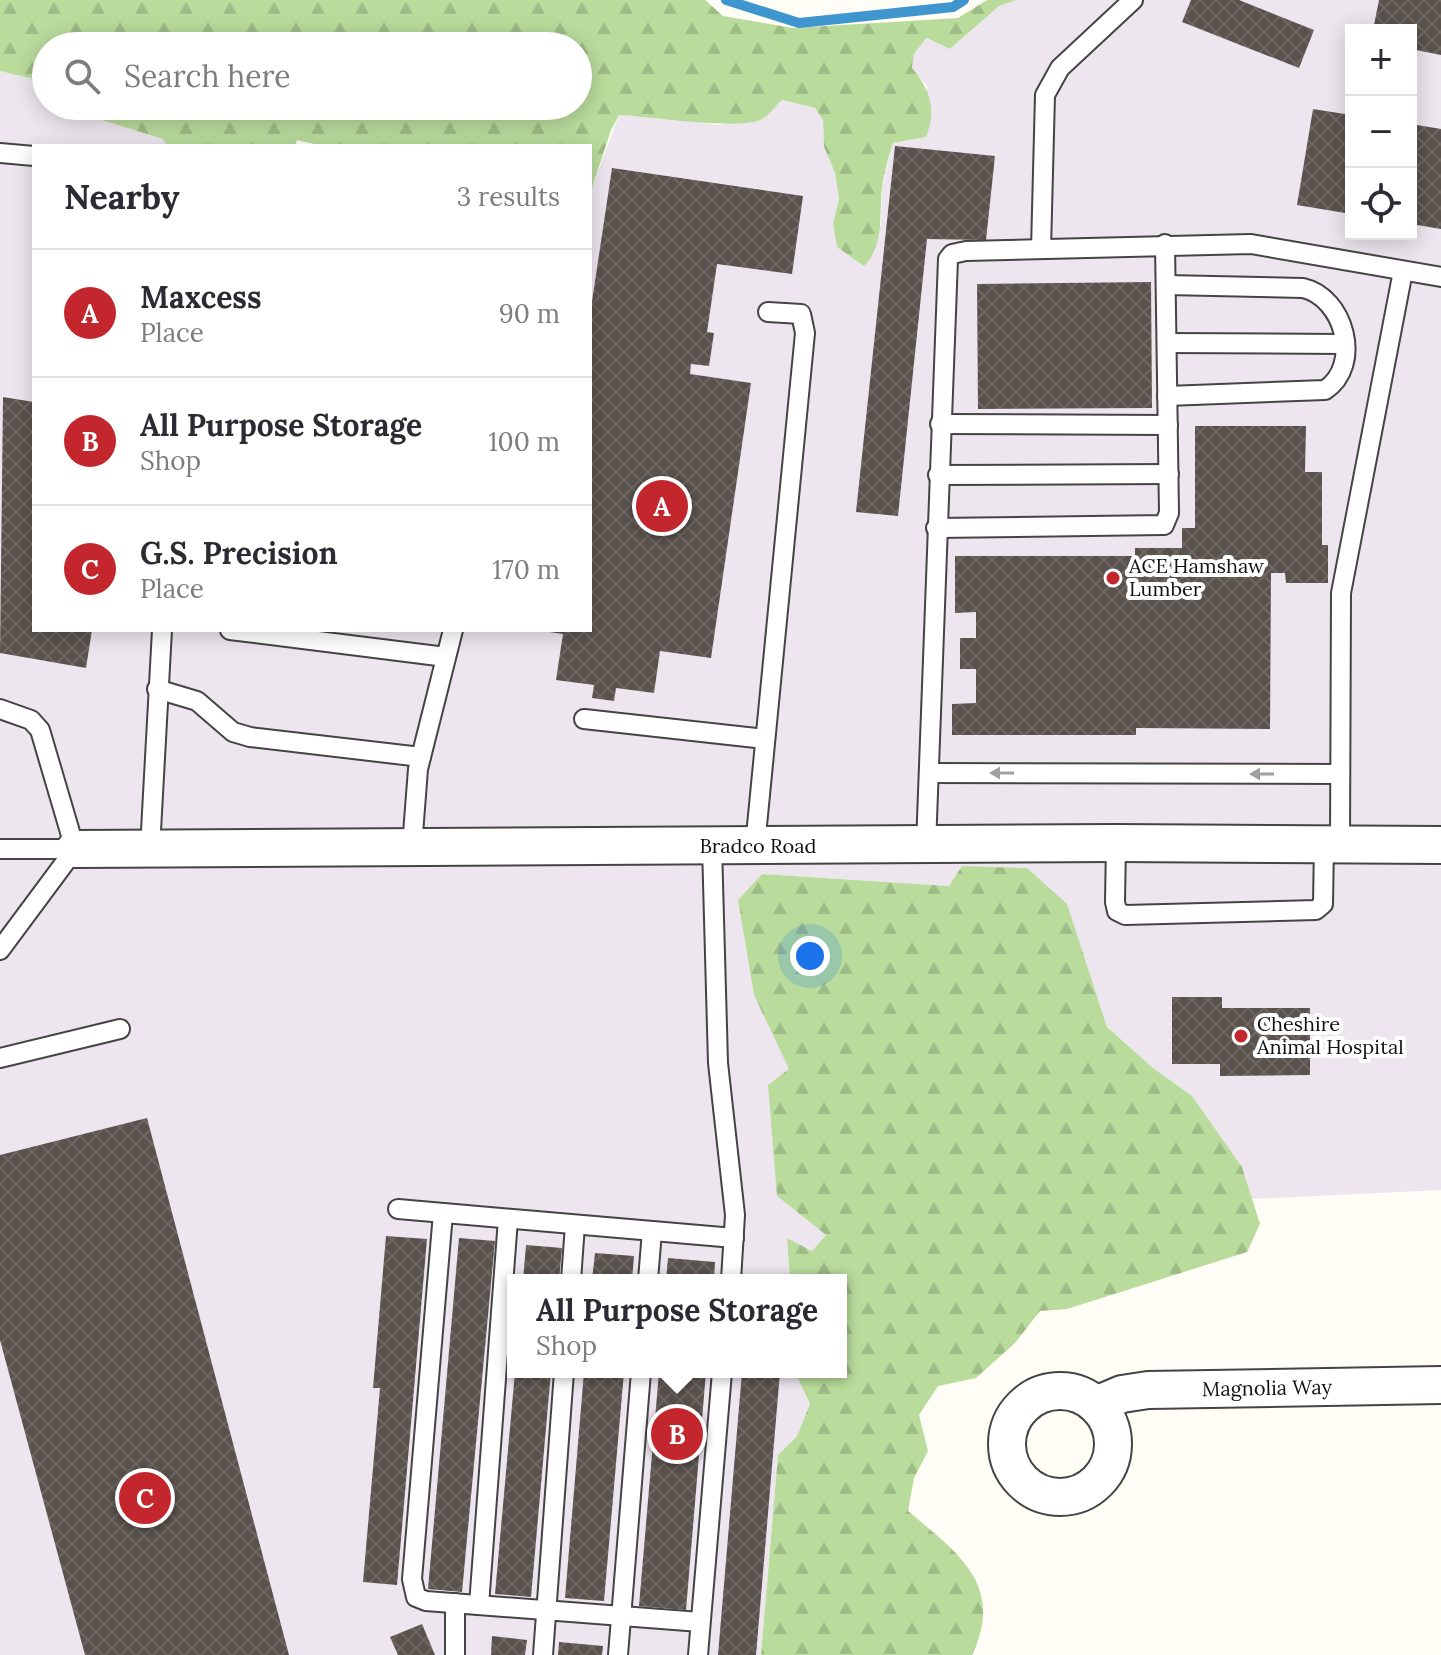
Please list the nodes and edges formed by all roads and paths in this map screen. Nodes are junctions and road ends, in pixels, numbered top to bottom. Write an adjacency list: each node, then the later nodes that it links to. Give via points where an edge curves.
1 (1133, 0): 5 (lane, via 1060,68 1045,95)
2 (0, 153): 3 (lane)
3 (32, 156)
4 (1165, 244): 5 (lane); 6 (lane, via 1251,244); 8 (lane)
5 (1041, 249): 13 (lane, via 966,251 948,259)
6 (1403, 271): 7 (lane); 28 (lane, via 1341,593)
7 (1441, 277)
8 (1166, 285): 10 (lane); 11 (lane, via 1319,292 1338,315)
9 (768, 312): 25 (lane, via 801,314 805,333)
10 (1167, 343): 11 (lane); 12 (lane)
11 (1344, 344): 12 (lane, via 1339,374 1325,390)
12 (1167, 396): 14 (lane)
13 (940, 424): 14 (lane); 16 (lane)
14 (1168, 425): 15 (lane)
15 (1169, 474): 16 (lane); 17 (lane, via 1164,525)
16 (938, 475): 17 (lane)
17 (936, 528): 27 (lane)
18 (162, 632): 22 (lane)
19 (246, 632): 21 (lane)
20 (452, 632): 21 (lane)
21 (446, 657): 26 (lane)
22 (157, 689): 26 (lane, via 197,701 233,732 250,737); 38 (lane)
23 (0, 709): 37 (lane, via 31,720 40,730)
24 (584, 719): 25 (lane)
25 (765, 739): 33 (lane)
26 (421, 757): 35 (lane)
27 (929, 773): 28 (lane, one-way to 27); 34 (lane)
28 (1340, 774): 30 (lane)
29 (1116, 843): 30 (street, Bradco Road); 30 (lane, via 1115,902 1125,915 1316,910 1323,904); 34 (street, Bradco Road)
30 (1332, 843): 31 (street, Bradco Road)
31 (1441, 845)
32 (712, 846): 33 (street, Bradco Road); 35 (street, Bradco Road); 47 (lane, via 717,1047)
33 (755, 846): 34 (street, Bradco Road)
34 (926, 846)
35 (412, 847): 38 (street, Bradco Road)
36 (0, 849): 37 (lane)
37 (75, 849): 38 (street, Bradco Road); 39 (lane)
38 (150, 849)
39 (0, 950)
40 (120, 1029): 41 (lane)
41 (0, 1058)
42 (398, 1209): 43 (lane)
43 (443, 1213): 44 (lane); 56 (lane, via 412,1579 416,1597)
44 (508, 1219): 45 (lane); 57 (lane)
45 (575, 1225): 46 (lane); 48 (lane)
46 (652, 1231): 47 (lane); 49 (lane)
47 (734, 1238): 50 (lane)
48 (571, 1274)
49 (648, 1274)
50 (731, 1274)
51 (564, 1378): 58 (lane)
52 (641, 1378): 59 (lane)
53 (721, 1378): 60 (lane)
54 (1441, 1385): 55 (street, Magnolia Way, via 1148,1390)
55 (1096, 1405)
56 (455, 1603): 57 (lane); 61 (lane)
57 (479, 1605): 58 (lane)
58 (547, 1611): 59 (lane); 62 (lane)
59 (621, 1616): 60 (lane); 63 (lane)
60 (700, 1622): 64 (lane)
61 (455, 1655)
62 (543, 1655)
63 (618, 1655)
64 (698, 1655)

